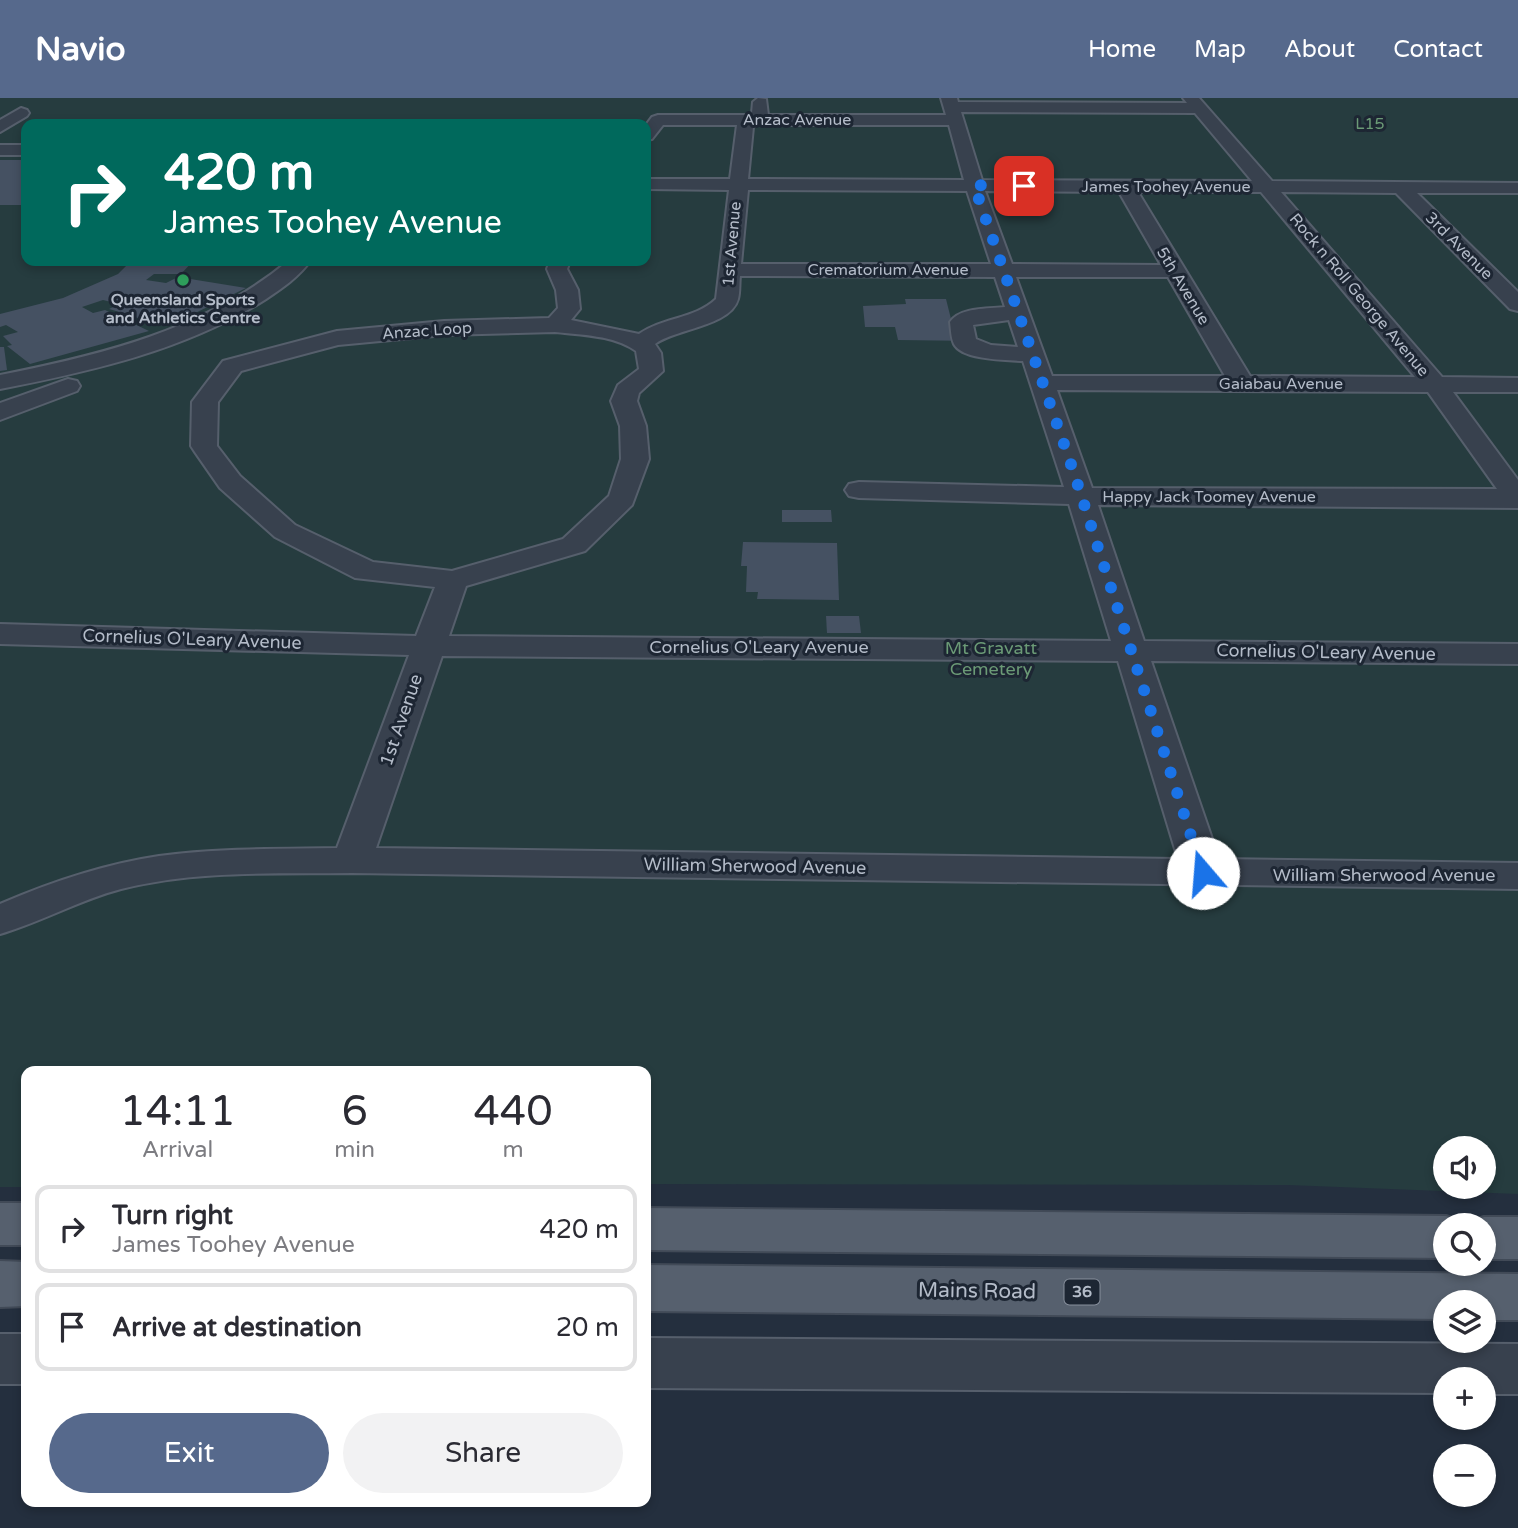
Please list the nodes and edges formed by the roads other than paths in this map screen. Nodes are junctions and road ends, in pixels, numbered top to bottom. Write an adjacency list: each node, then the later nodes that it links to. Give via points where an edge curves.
1 (761, 98): 5 (street, 1st Avenue, via 760,115)
2 (1070, 103): 3 (street, Anzac Avenue); 4 (street, Anzac Avenue)
3 (1195, 103): 15 (street, Rock n Roll George Avenue)
4 (952, 108): 5 (street, Anzac Avenue); 13 (street)
5 (754, 120): 6 (street, Anzac Avenue, via 658,120); 12 (street, 1st Avenue, via 745,125)
6 (651, 129)
7 (0, 150): 8 (street)
8 (21, 150)
9 (0, 162): 10 (street)
10 (21, 162)
11 (651, 184): 12 (street, James Toohey Avenue)
12 (738, 184): 13 (street, James Toohey Avenue); 20 (street, 1st Avenue)
13 (974, 185): 14 (street, James Toohey Avenue); 21 (street)
14 (1125, 186): 15 (street, James Toohey Avenue); 22 (street, 5th Avenue)
15 (1268, 187): 16 (street, James Toohey Avenue); 32 (street, Rock n Roll George Avenue)
16 (1401, 188): 17 (street, James Toohey Avenue); 23 (street, 3rd Avenue)
17 (1518, 188)
18 (294, 266): 26 (street, via 255,296)
19 (558, 266): 25 (street, via 569,309)
20 (729, 270): 21 (street, Crematorium Avenue); 27 (street, 1st Avenue, via 727,301 719,311 653,333)
21 (1002, 271): 22 (street, Crematorium Avenue); 24 (street)
22 (1173, 271): 31 (street, 5th Avenue)
23 (1516, 300)
24 (1018, 313): 28 (street); 28 (street, via 968,318 961,322 965,343 988,352)
25 (555, 326): 27 (street, Anzac Loop, via 600,331); 38 (street, Anzac Loop, via 444,328 337,338 232,366 205,402 204,446 230,482 285,531 366,571)
26 (177, 334): 29 (street, via 113,356); 34 (street, via 46,396)
27 (642, 343): 38 (street, Anzac Loop, via 649,352 651,371 626,390 635,459 622,499 573,545)
28 (1033, 355): 30 (street)
29 (0, 382)
30 (1043, 383): 31 (street, Gaiabau Avenue); 36 (street)
31 (1242, 384): 32 (street, Gaiabau Avenue)
32 (1435, 385): 33 (street, Gaiabau Avenue); 37 (street, Rock n Roll George Avenue)
33 (1518, 385)
34 (0, 412)
35 (859, 490): 36 (street, Happy Jack Toomey Avenue)
36 (1081, 496): 37 (street, Happy Jack Toomey Avenue); 41 (street)
37 (1518, 499)
38 (453, 580): 40 (street, 1st Avenue)
39 (0, 634): 40 (street, Cornelius O'Leary Avenue)
40 (427, 646): 41 (street, Cornelius O'Leary Avenue); 43 (street, 1st Avenue)
41 (1132, 650): 42 (street, Cornelius O'Leary Avenue); 44 (street)
42 (1518, 654)
43 (352, 860): 44 (street, William Sherwood Avenue); 46 (street, William Sherwood Avenue, via 158,869 41,901)
44 (1203, 873): 45 (street, William Sherwood Avenue)
45 (1518, 876)
46 (0, 920)
47 (0, 1224): 48 (main road)
48 (21, 1224)
49 (651, 1229): 50 (main road)
50 (1433, 1237)
51 (1496, 1238): 52 (main road)
52 (1518, 1238)
53 (0, 1284): 54 (main road)
54 (21, 1284)
55 (651, 1288): 56 (main road, Mains Road / 36)
56 (1518, 1297)
57 (0, 1359): 58 (street)
58 (21, 1359)
59 (651, 1363): 60 (street)
60 (1518, 1369)

